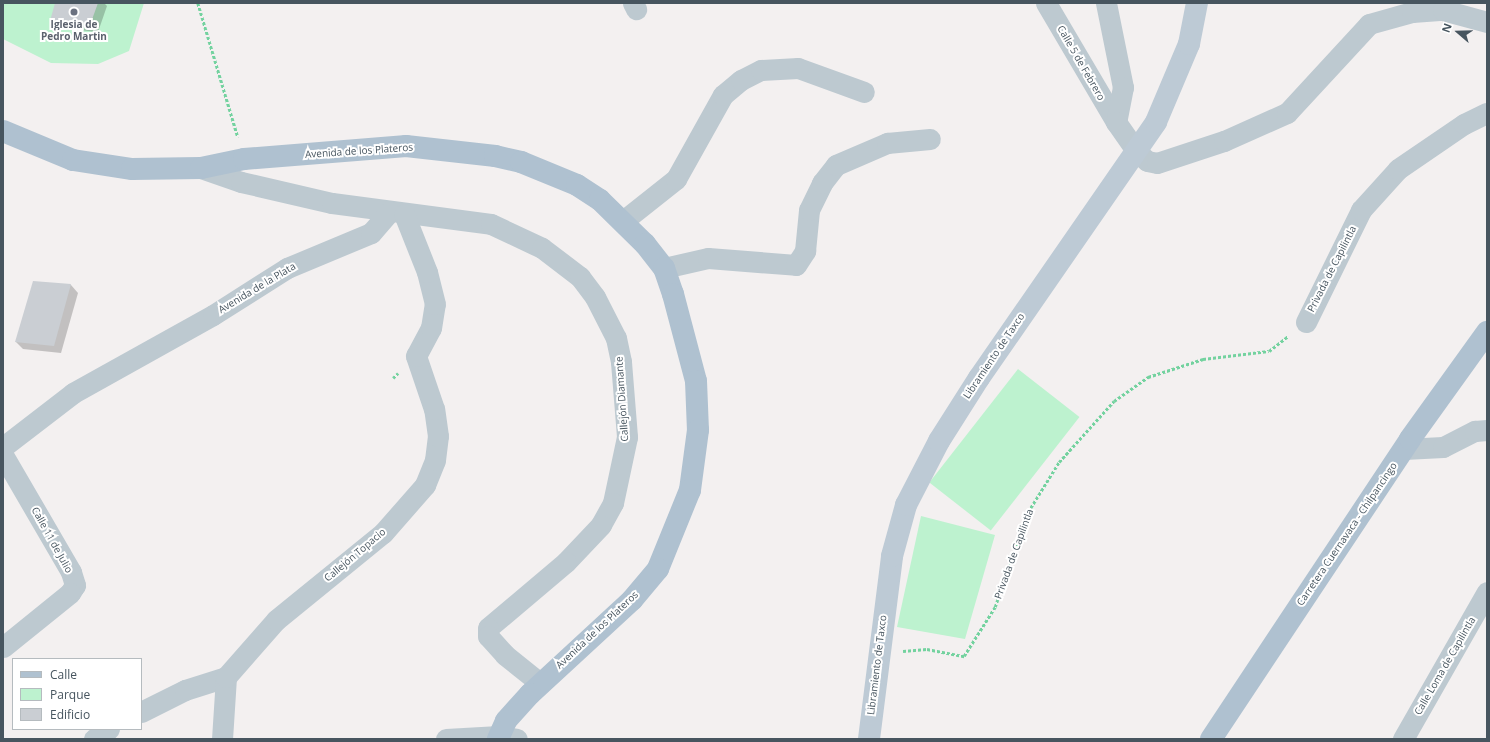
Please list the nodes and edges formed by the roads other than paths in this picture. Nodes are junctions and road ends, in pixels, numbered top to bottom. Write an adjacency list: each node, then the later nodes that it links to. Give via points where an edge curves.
1 (1046, 3): 7 (street, Calle 5 de Febrero)
2 (1106, 3): 7 (street, via 1123,87)
3 (1197, 3): 10 (main road, Libramiento de Taxco, via 1189,44 1175,78 1156,122)
4 (1487, 22): 10 (street, via 1443,10 1412,12 1369,24 1305,98 1287,113 1224,141 1167,161 1147,161)
5 (864, 92): 13 (street, via 798,68 761,70 741,80 723,95 676,179)
6 (1487, 113): 15 (street, Privada de Capilintla, via 1464,124 1398,169 1361,210)
7 (1116, 122): 10 (street, Calle 5 de Febrero)
8 (3, 131): 11 (main road, Avenida de los Plateros, via 73,160 103,166)
9 (930, 139): 14 (street, via 887,143 836,165 822,183 809,210 805,251 796,265 708,258)
10 (1136, 151): 31 (main road, Libramiento de Taxco, via 979,378 917,481 906,505 892,556 877,652)
11 (201, 168): 12 (street, via 241,182 332,203); 13 (main road, Avenida de los Plateros, via 244,159 406,146 495,156 521,162 577,185)
12 (396, 213): 18 (street, Avenida de la Plata, via 371,233 287,268 213,315 85,385); 23 (street, Callejón Topacio, via 427,272 435,304 430,328 416,356 434,409 438,436 435,460 425,485 383,533 276,620); 24 (street, Callejón Diamante, via 491,224 542,248 580,277 616,338 627,437 613,503 601,525 566,562 488,628 488,636)
13 (623, 221): 14 (main road, Avenida de los Plateros)
14 (664, 268): 24 (main road, Avenida de los Plateros, via 682,323 696,381 698,430 690,490 658,569 632,600)
15 (1306, 322)
16 (1487, 332): 19 (main road, Carretera Cuernavaca - Chilpancingo)
17 (1487, 430): 19 (street, via 1475,431 1443,447)
18 (3, 447)
19 (1404, 449): 32 (main road, Carretera Cuernavaca - Chilpancingo)
20 (3, 455): 22 (street, Calle 11 de Julio, via 71,572 75,585 70,593)
21 (1487, 592): 33 (street, Calle Loma de Capilintla)
22 (3, 646)
23 (226, 677): 25 (street, via 185,690); 29 (street)
24 (540, 684): 27 (main road, Avenida de los Plateros, via 506,721)
25 (142, 712)
26 (108, 730): 28 (street)
27 (505, 738): 30 (street)
28 (94, 739)
29 (222, 739)
30 (446, 739)
31 (869, 739)
32 (1211, 739)
33 (1403, 739)

